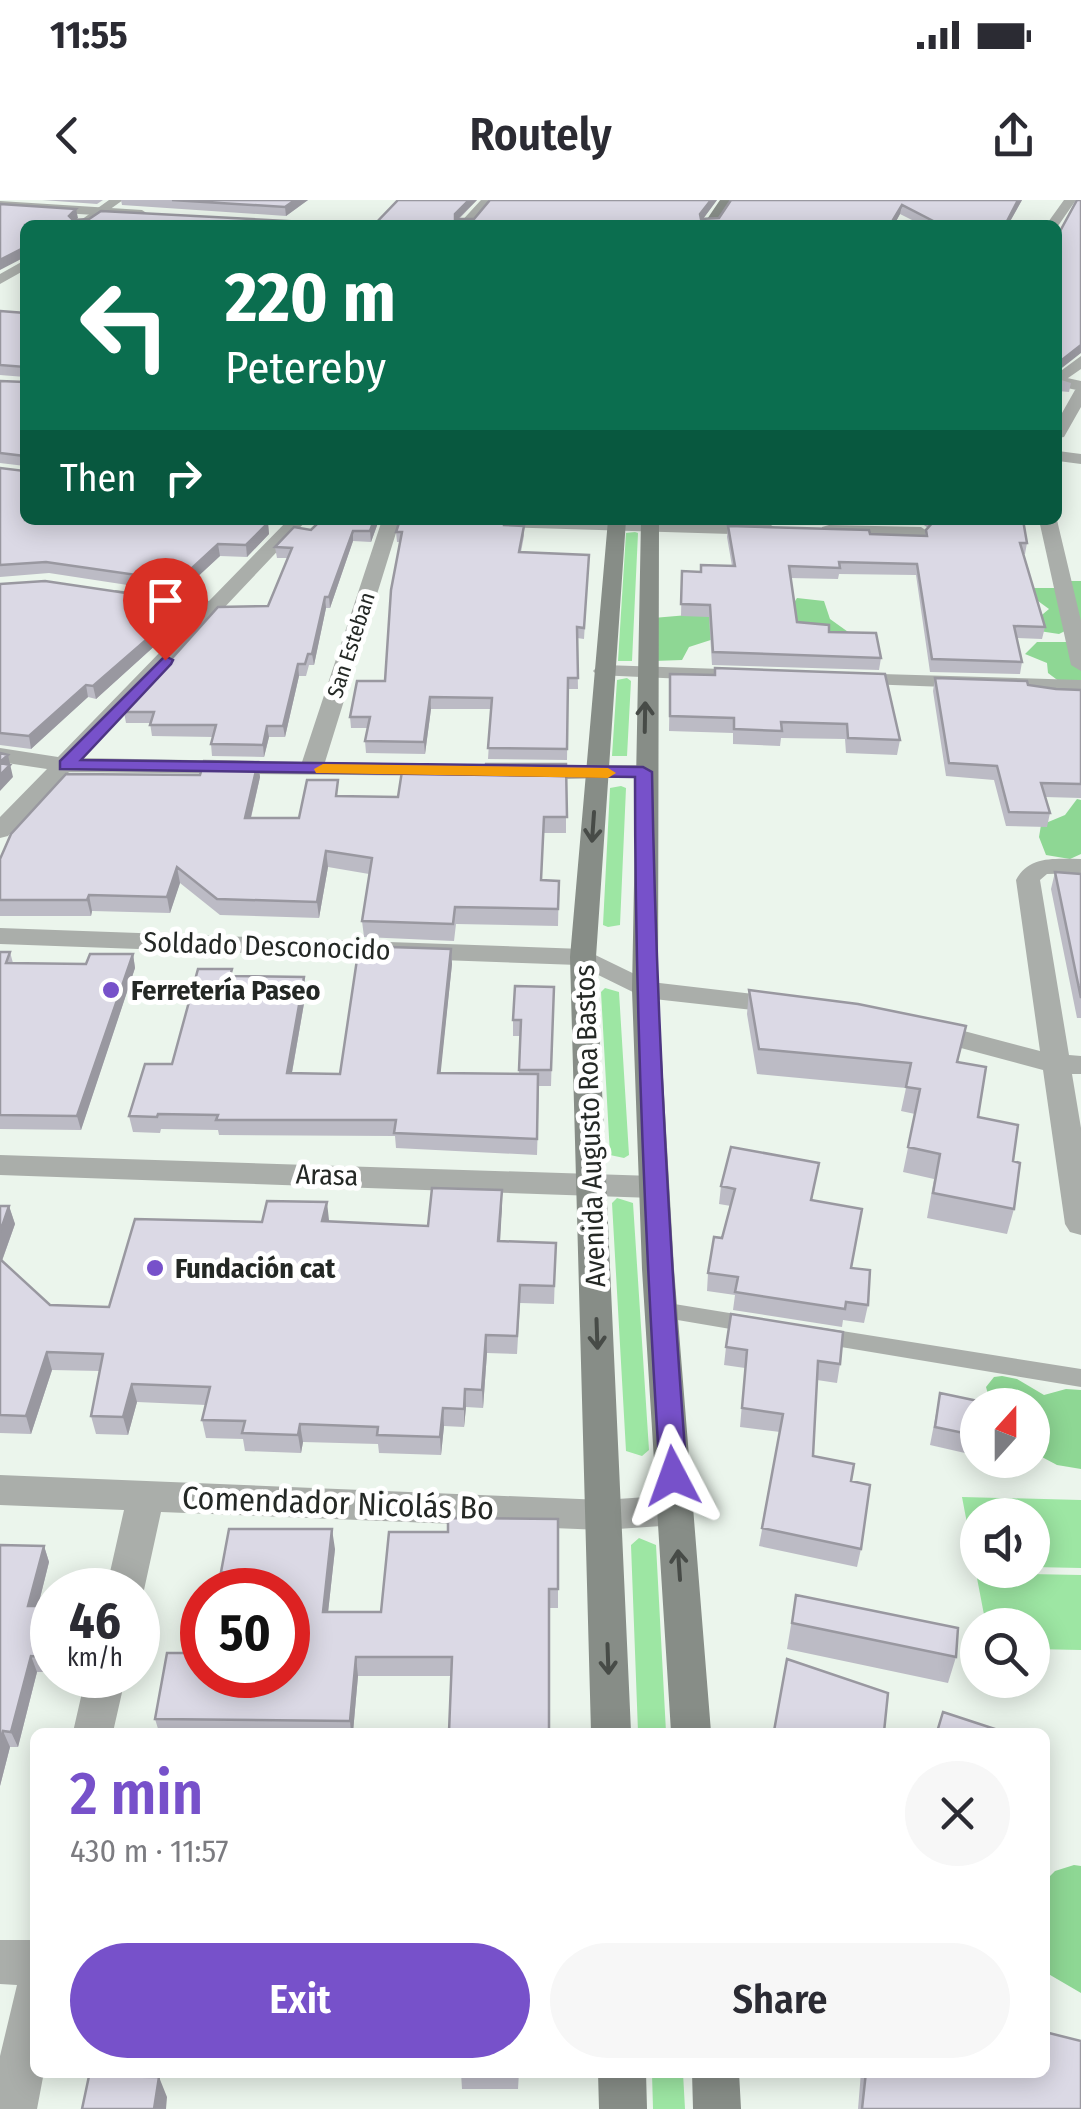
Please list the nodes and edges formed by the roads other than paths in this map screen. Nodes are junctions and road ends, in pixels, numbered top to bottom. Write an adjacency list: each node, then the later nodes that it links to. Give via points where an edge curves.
1 (117, 200): 4 (street)
2 (488, 200): 7 (street)
3 (0, 204): 4 (street)
4 (100, 211): 5 (street); 6 (street)
5 (156, 215)
6 (87, 220)
7 (469, 220)
8 (1081, 390): 9 (street)
9 (1062, 426)
10 (293, 525): 18 (street)
11 (390, 525): 27 (street, San Esteban)
12 (617, 525): 20 (main road, Avenida Augusto Roa Bastos)
13 (650, 525): 21 (main road)
14 (691, 525): 16 (street)
15 (1049, 525): 19 (street)
16 (921, 534)
17 (103, 591): 18 (street)
18 (214, 608): 26 (street)
19 (1081, 665)
20 (604, 670): 21 (street); 31 (main road, Avenida Augusto Roa Bastos)
21 (646, 672): 22 (street); 30 (main road, one-way to 21)
22 (764, 676)
23 (824, 678): 24 (street)
24 (1081, 686)
25 (0, 755): 26 (street)
26 (66, 765): 27 (street); 32 (street)
27 (310, 769): 28 (street)
28 (463, 772)
29 (501, 772): 31 (street)
30 (643, 772): 31 (street); 36 (main road)
31 (596, 774): 35 (main road, Avenida Augusto Roa Bastos, one-way to 35)
32 (0, 831)
33 (1081, 866): 39 (street, via 1043,867 1028,880)
34 (0, 936): 35 (street, Soldado Desconocido)
35 (583, 957): 36 (street, Soldado Desconocido); 41 (main road, Avenida Augusto Roa Bastos)
36 (645, 990): 37 (street); 42 (main road)
37 (822, 1010)
38 (894, 1024): 39 (street)
39 (1068, 1065): 43 (street)
40 (0, 1165): 41 (street, Arasa)
41 (592, 1183): 42 (street, Arasa); 49 (main road, Avenida Augusto Roa Bastos, one-way to 49)
42 (653, 1187): 44 (main road)
43 (1081, 1224)
44 (662, 1310): 45 (lane); 48 (main road)
45 (1081, 1378)
46 (0, 1490): 47 (street, Comendador Nicolás Bo)
47 (146, 1495): 49 (street, Comendador Nicolás Bo); 50 (street)
48 (676, 1510): 49 (street, Comendador Nicolás Bo); 54 (main road, one-way to 48)
49 (603, 1515): 53 (main road, Avenida Augusto Roa Bastos, one-way to 53)
50 (130, 1568)
51 (101, 1698): 52 (street)
52 (94, 1728)
53 (610, 1728)
54 (691, 1728)
55 (0, 1962): 56 (street)
56 (30, 1963)
57 (30, 2024): 60 (street)
58 (622, 2078): 61 (main road)
59 (715, 2078): 62 (main road)
60 (14, 2109)
61 (624, 2109)
62 (718, 2109)

